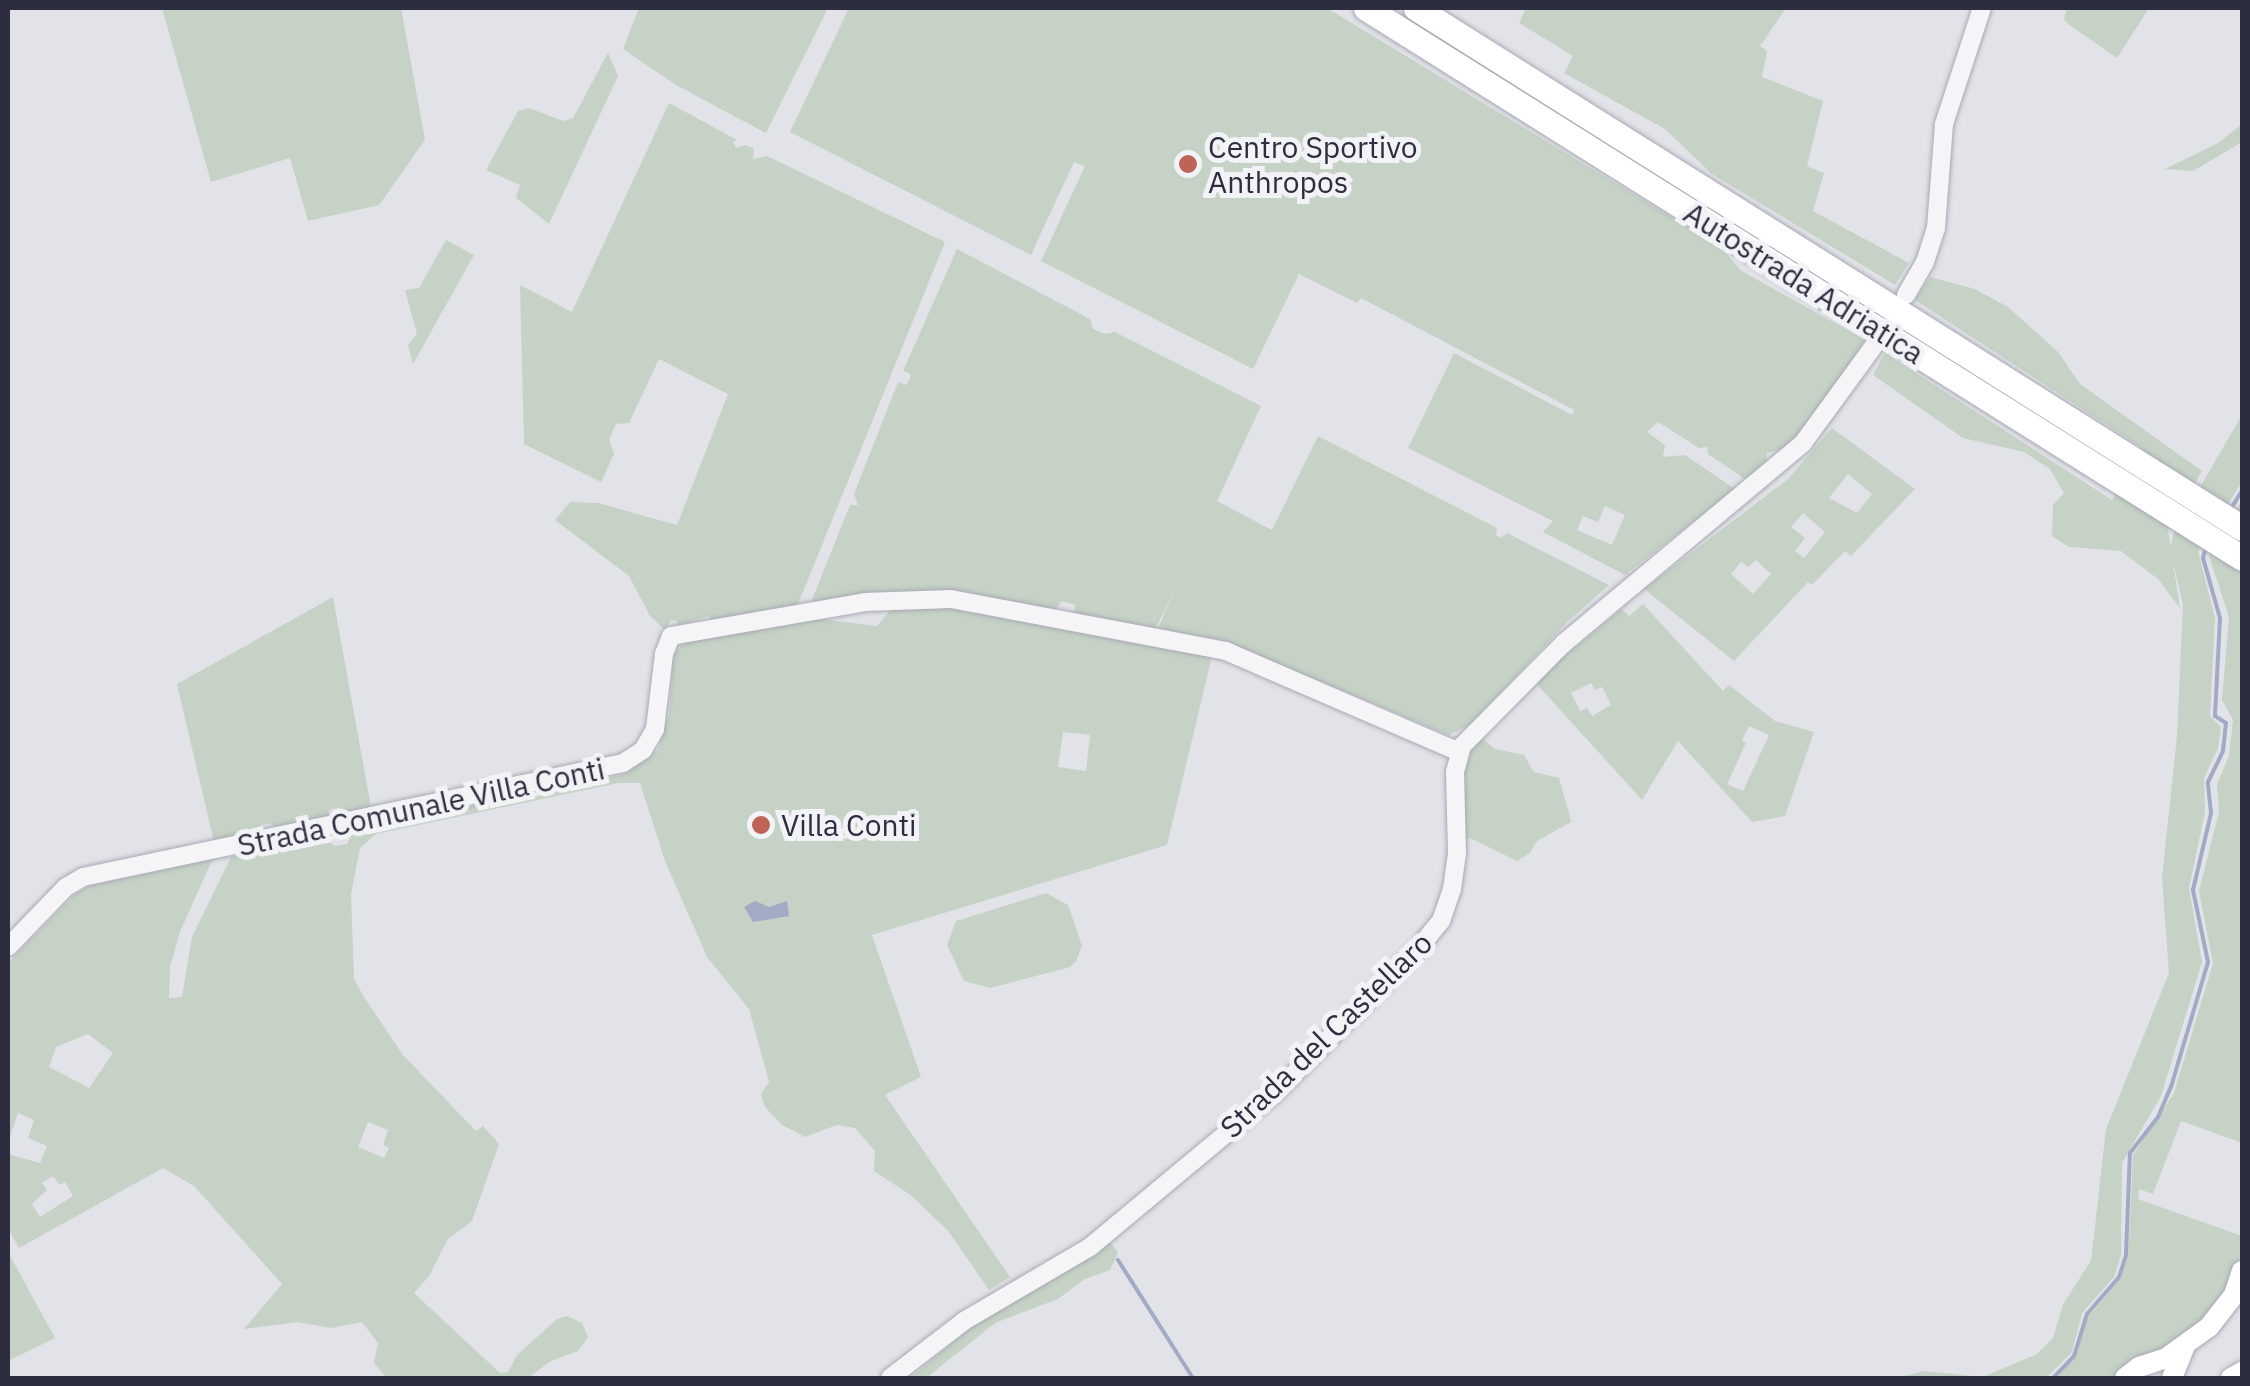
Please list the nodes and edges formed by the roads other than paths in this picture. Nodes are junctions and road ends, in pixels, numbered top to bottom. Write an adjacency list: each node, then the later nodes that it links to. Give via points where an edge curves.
1 (1366, 8): 6 (highway, Autostrada Adriatica)
2 (1416, 8): 6 (highway, Autostrada Adriatica)
3 (1982, 8): 4 (street, via 1944,124 1936,228)
4 (1906, 295)
5 (1873, 347): 9 (street, via 1802,443 1564,643)
6 (2126, 471): 7 (highway, Autostrada Adriatica); 8 (highway, Autostrada Adriatica)
7 (2242, 528)
8 (2242, 558)
9 (1459, 752): 10 (street, Strada Comunale Villa Conti, via 1226,651 951,599 866,602 671,636 655,729 643,750 623,764 83,877); 15 (street, Strada del Castellaro, via 1455,872 1448,905 1431,935 1276,1092 1090,1248 964,1320)
10 (8, 947)
11 (2242, 1271): 12 (main road, via 2222,1314)
12 (2186, 1343): 13 (main road); 17 (main road)
13 (2151, 1366): 16 (main road); 17 (main road)
14 (2242, 1372): 18 (main road)
15 (890, 1378)
16 (2126, 1378)
17 (2171, 1378)
18 (2231, 1378)

